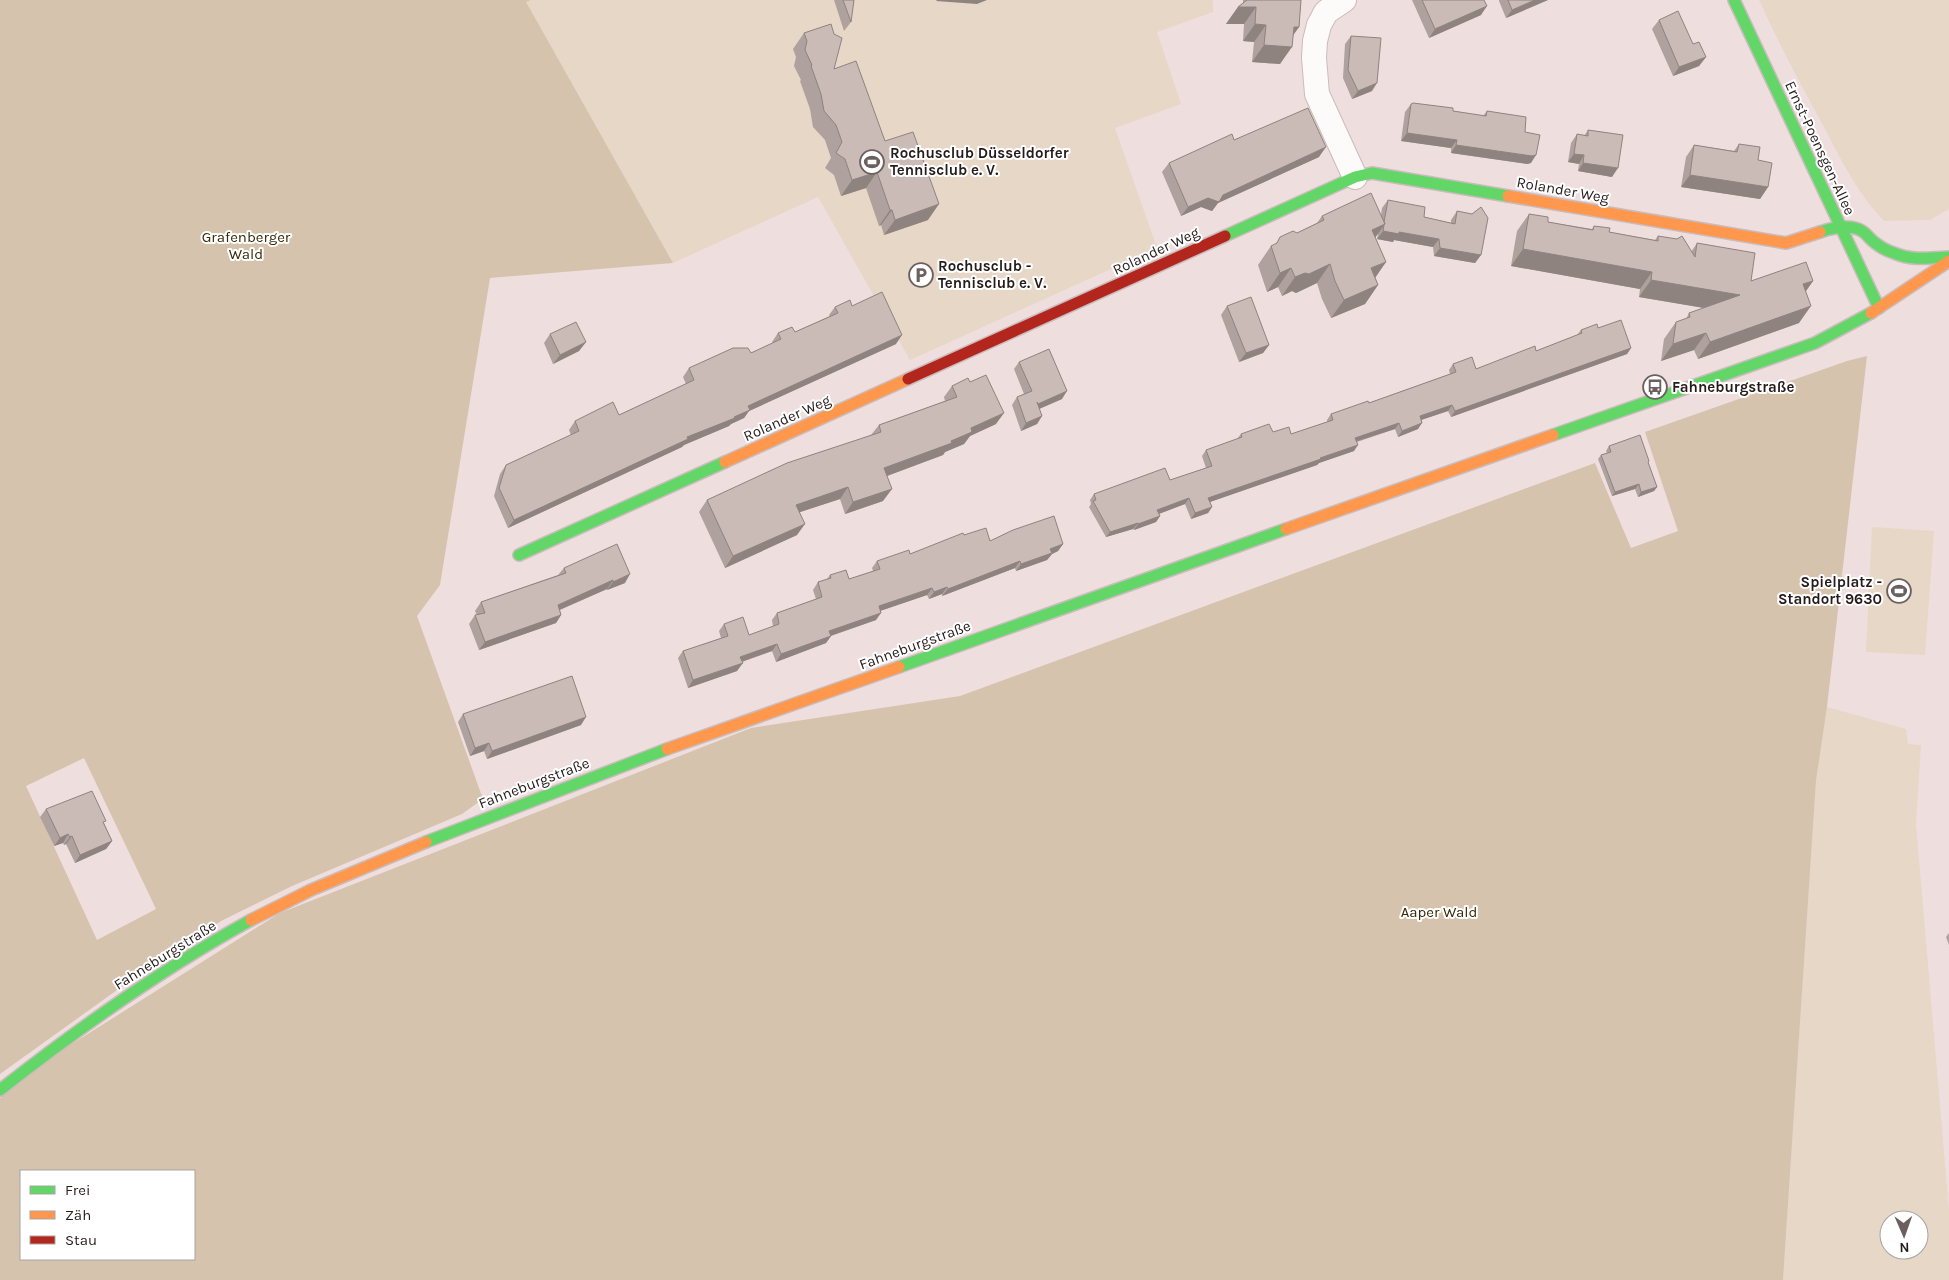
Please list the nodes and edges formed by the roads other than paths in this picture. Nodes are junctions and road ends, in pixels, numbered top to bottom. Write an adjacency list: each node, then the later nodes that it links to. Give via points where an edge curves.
1 (1344, 0): 3 (street, via 1326,12 1318,24 1314,58 1317,94)
2 (1734, 0): 4 (street, Ernst-Poensgen-Allee)
3 (1355, 177): 4 (street, Rolander Weg, via 1372,172 1392,175 1786,243); 8 (street, Rolander Weg)
4 (1840, 227): 5 (street, via 1860,229 1878,244 1906,258); 7 (street, Ernst-Poensgen-Allee)
5 (1949, 257)
6 (1949, 261): 7 (street, Fahneburgstraße)
7 (1879, 308): 9 (street, Fahneburgstraße, via 1789,352 660,751 383,859 276,907 192,954 56,1045)
8 (519, 555)
9 (0, 1090)

